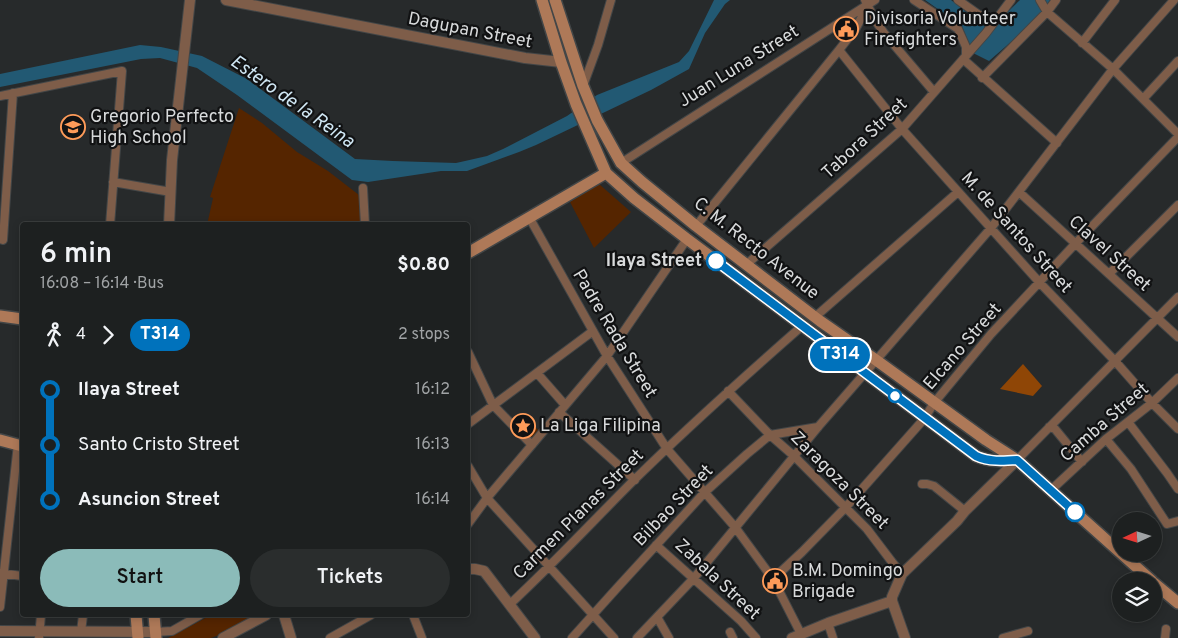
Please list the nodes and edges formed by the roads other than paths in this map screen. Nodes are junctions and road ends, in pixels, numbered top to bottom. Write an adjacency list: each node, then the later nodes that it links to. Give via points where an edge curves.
1 (190, 0): 36 (street)
2 (226, 0): 21 (street, Dagupan Street, via 525,58)
3 (542, 0): 21 (main road, C. M. Recto Avenue)
4 (555, 0): 24 (main road, C. M. Recto Avenue)
5 (611, 0): 24 (street)
6 (875, 0): 14 (street, Juan Luna Street)
7 (914, 0): 19 (street, via 958,29 966,47)
8 (958, 0): 16 (street)
9 (1040, 0): 15 (street)
10 (1056, 0): 15 (street)
11 (1115, 0): 17 (street)
12 (1174, 0): 22 (street)
13 (1009, 1): 16 (street, Tabora Street)
14 (866, 3): 18 (street, via 856,28); 25 (street, via 884,33); 32 (street, Juan Luna Street)
15 (1046, 10): 17 (street); 23 (street)
16 (992, 24): 19 (street, Tabora Street)
17 (1082, 43): 22 (street)
18 (839, 50): 29 (street, M. de Santos Street); 44 (street)
19 (964, 57): 23 (street); 25 (street, Tabora Street)
20 (1178, 61): 28 (street)
21 (561, 62): 33 (main road, C. M. Recto Avenue)
22 (1113, 69): 28 (street); 31 (street)
23 (982, 78): 31 (street)
24 (583, 86): 32 (main road, C. M. Recto Avenue)
25 (934, 92): 29 (street, Tabora Street)
26 (13, 93): 27 (street); 34 (street, via 122,71); 47 (street)
27 (0, 96)
28 (1144, 99): 30 (street)
29 (902, 129): 37 (street, M. de Santos Street); 50 (street, Tabora Street)
30 (1178, 136): 48 (street, Elcano Street)
31 (1057, 143): 38 (street)
32 (621, 163): 44 (main road, C. M. Recto Avenue)
33 (606, 173): 40 (main road); 46 (main road, C. M. Recto Avenue)
34 (113, 182): 36 (street); 41 (street)
35 (364, 188): 43 (street)
36 (171, 192): 42 (street)
37 (958, 192): 45 (street, M. de Santos Street); 55 (street)
38 (1019, 192): 45 (street); 48 (street, Clavel Street)
39 (1178, 205): 51 (street)
40 (529, 217): 49 (main road); 59 (street, Padre Rada Street)
41 (110, 222)
42 (169, 222)
43 (366, 222)
44 (696, 226): 50 (main road, C. M. Recto Avenue)
45 (991, 228): 52 (street, M. de Santos Street); 63 (street)
46 (687, 239): 58 (main road, C. M. Recto Avenue); 62 (street)
47 (2, 240)
48 (1075, 244): 51 (street, Clavel Street); 52 (street, Elcano Street)
49 (470, 252)
50 (747, 264): 55 (main road, C. M. Recto Avenue)
51 (1109, 274): 56 (street, Clavel Street)
52 (1040, 283): 64 (street, M. de Santos Street); 69 (street, Elcano Street, via 991,334)
53 (1178, 298): 56 (street)
54 (0, 316): 57 (main road)
55 (814, 317): 63 (main road, C. M. Recto Avenue)
56 (1157, 318): 60 (street, Clavel Street); 64 (street)
57 (20, 319)
58 (802, 326): 66 (main road, C. M. Recto Avenue); 68 (street, Carmen Planas Street)
59 (593, 331): 62 (street, Padre Rada Street); 65 (street)
60 (1178, 337)
61 (470, 356): 71 (street)
62 (607, 356): 72 (street); 86 (street, Padre Rada Street)
63 (876, 360): 66 (street); 69 (main road, C. M. Recto Avenue)
64 (1115, 361): 70 (street, M. de Santos Street); 78 (street)
65 (537, 373): 71 (street); 72 (street)
66 (865, 373): 74 (main road, C. M. Recto Avenue); 77 (street)
67 (1178, 378): 70 (street, Camba Street)
68 (728, 391): 80 (street, Zaragoza Street); 86 (street, Carmen Planas Street)
69 (934, 403): 74 (street, Elcano Street); 83 (main road, C. M. Recto Avenue)
70 (1152, 403): 75 (street, Camba Street); 79 (street, M. de Santos Street)
71 (494, 405): 76 (street); 84 (street)
72 (565, 405): 73 (street)
73 (559, 412): 84 (street); 92 (street)
74 (924, 418): 88 (main road, C. M. Recto Avenue); 98 (street, Elcano Street)
75 (1128, 422): 81 (street, Camba Street); 94 (street)
76 (470, 423)
77 (818, 427): 80 (street); 87 (street)
78 (1049, 428): 89 (street); 90 (street, via 1055,429)
79 (1178, 429)
80 (770, 435): 87 (street, Zaragoza Street); 96 (street, Bilbao Street)
81 (1106, 439): 90 (street, Camba Street); 101 (street, via 1131,469 1167,524)
82 (0, 440): 85 (main road)
83 (986, 440): 88 (main road, via 988,452); 89 (main road, C. M. Recto Avenue)
84 (532, 444): 97 (street)
85 (20, 445): 107 (street)
86 (667, 448): 92 (street, Carmen Planas Street); 96 (street, Padre Rada Street)
87 (794, 456): 98 (street, Zaragoza Street); 102 (street)
88 (976, 456): 89 (main road, C. M. Recto Avenue, via 990,460)
89 (1017, 460): 95 (main road, C. M. Recto Avenue); 99 (street)
90 (1082, 462): 95 (street, Camba Street)
91 (470, 469): 97 (street)
92 (634, 480): 104 (street, Carmen Planas Street)
93 (922, 484): 99 (street, via 934,486)
94 (1178, 489)
95 (1052, 490): 106 (main road, C. M. Recto Avenue)
96 (704, 493): 102 (street, Padre Rada Street); 103 (street, Bilbao Street)
97 (487, 498): 100 (street); 104 (street)
98 (846, 507): 108 (street, Zaragoza Street); 111 (street, Elcano Street)
99 (965, 511): 108 (street)
100 (470, 521)
101 (1178, 521)
102 (735, 527): 110 (street); 111 (street, Padre Rada Street)
103 (656, 545): 110 (street, Zabala Street); 117 (street, Bilbao Street)
104 (550, 567): 115 (street, Carmen Planas Street); 117 (street)
105 (470, 569): 115 (street, via 484,571)
106 (1142, 572)
107 (2, 573): 109 (street); 116 (street)
108 (902, 574): 113 (street)
109 (20, 576)
110 (694, 578): 127 (street); 146 (street, Zabala Street)
111 (773, 579): 136 (street, Padre Rada Street)
112 (1162, 590): 114 (main road, C. M. Recto Avenue)
113 (892, 602): 128 (street); 148 (street)
114 (1178, 603)
115 (510, 604): 141 (street)
116 (0, 607)
117 (592, 615): 142 (street, Bilbao Street); 143 (street)
118 (41, 617): 133 (street)
119 (83, 617): 132 (street)
120 (136, 617): 134 (main road)
121 (154, 617): 135 (main road)
122 (196, 617): 135 (street, via 172,631)
123 (262, 617): 137 (street)
124 (285, 617): 138 (street)
125 (367, 617): 139 (street)
126 (414, 617): 140 (street)
127 (657, 617): 144 (street); 145 (street)
128 (828, 623): 136 (street); 147 (street)
129 (1166, 629): 150 (street)
130 (0, 631): 133 (street)
131 (1028, 631): 149 (street)
132 (81, 632): 133 (street); 134 (street)
133 (39, 635)
134 (138, 635): 135 (street)
135 (155, 635)
136 (797, 636)
137 (223, 638)
138 (291, 638)
139 (330, 638)
140 (422, 638)
141 (535, 638)
142 (572, 638)
143 (614, 638)
144 (637, 638)
145 (669, 638)
146 (756, 638)
147 (834, 638)
148 (905, 638)
149 (1003, 638)
150 (1165, 638)

